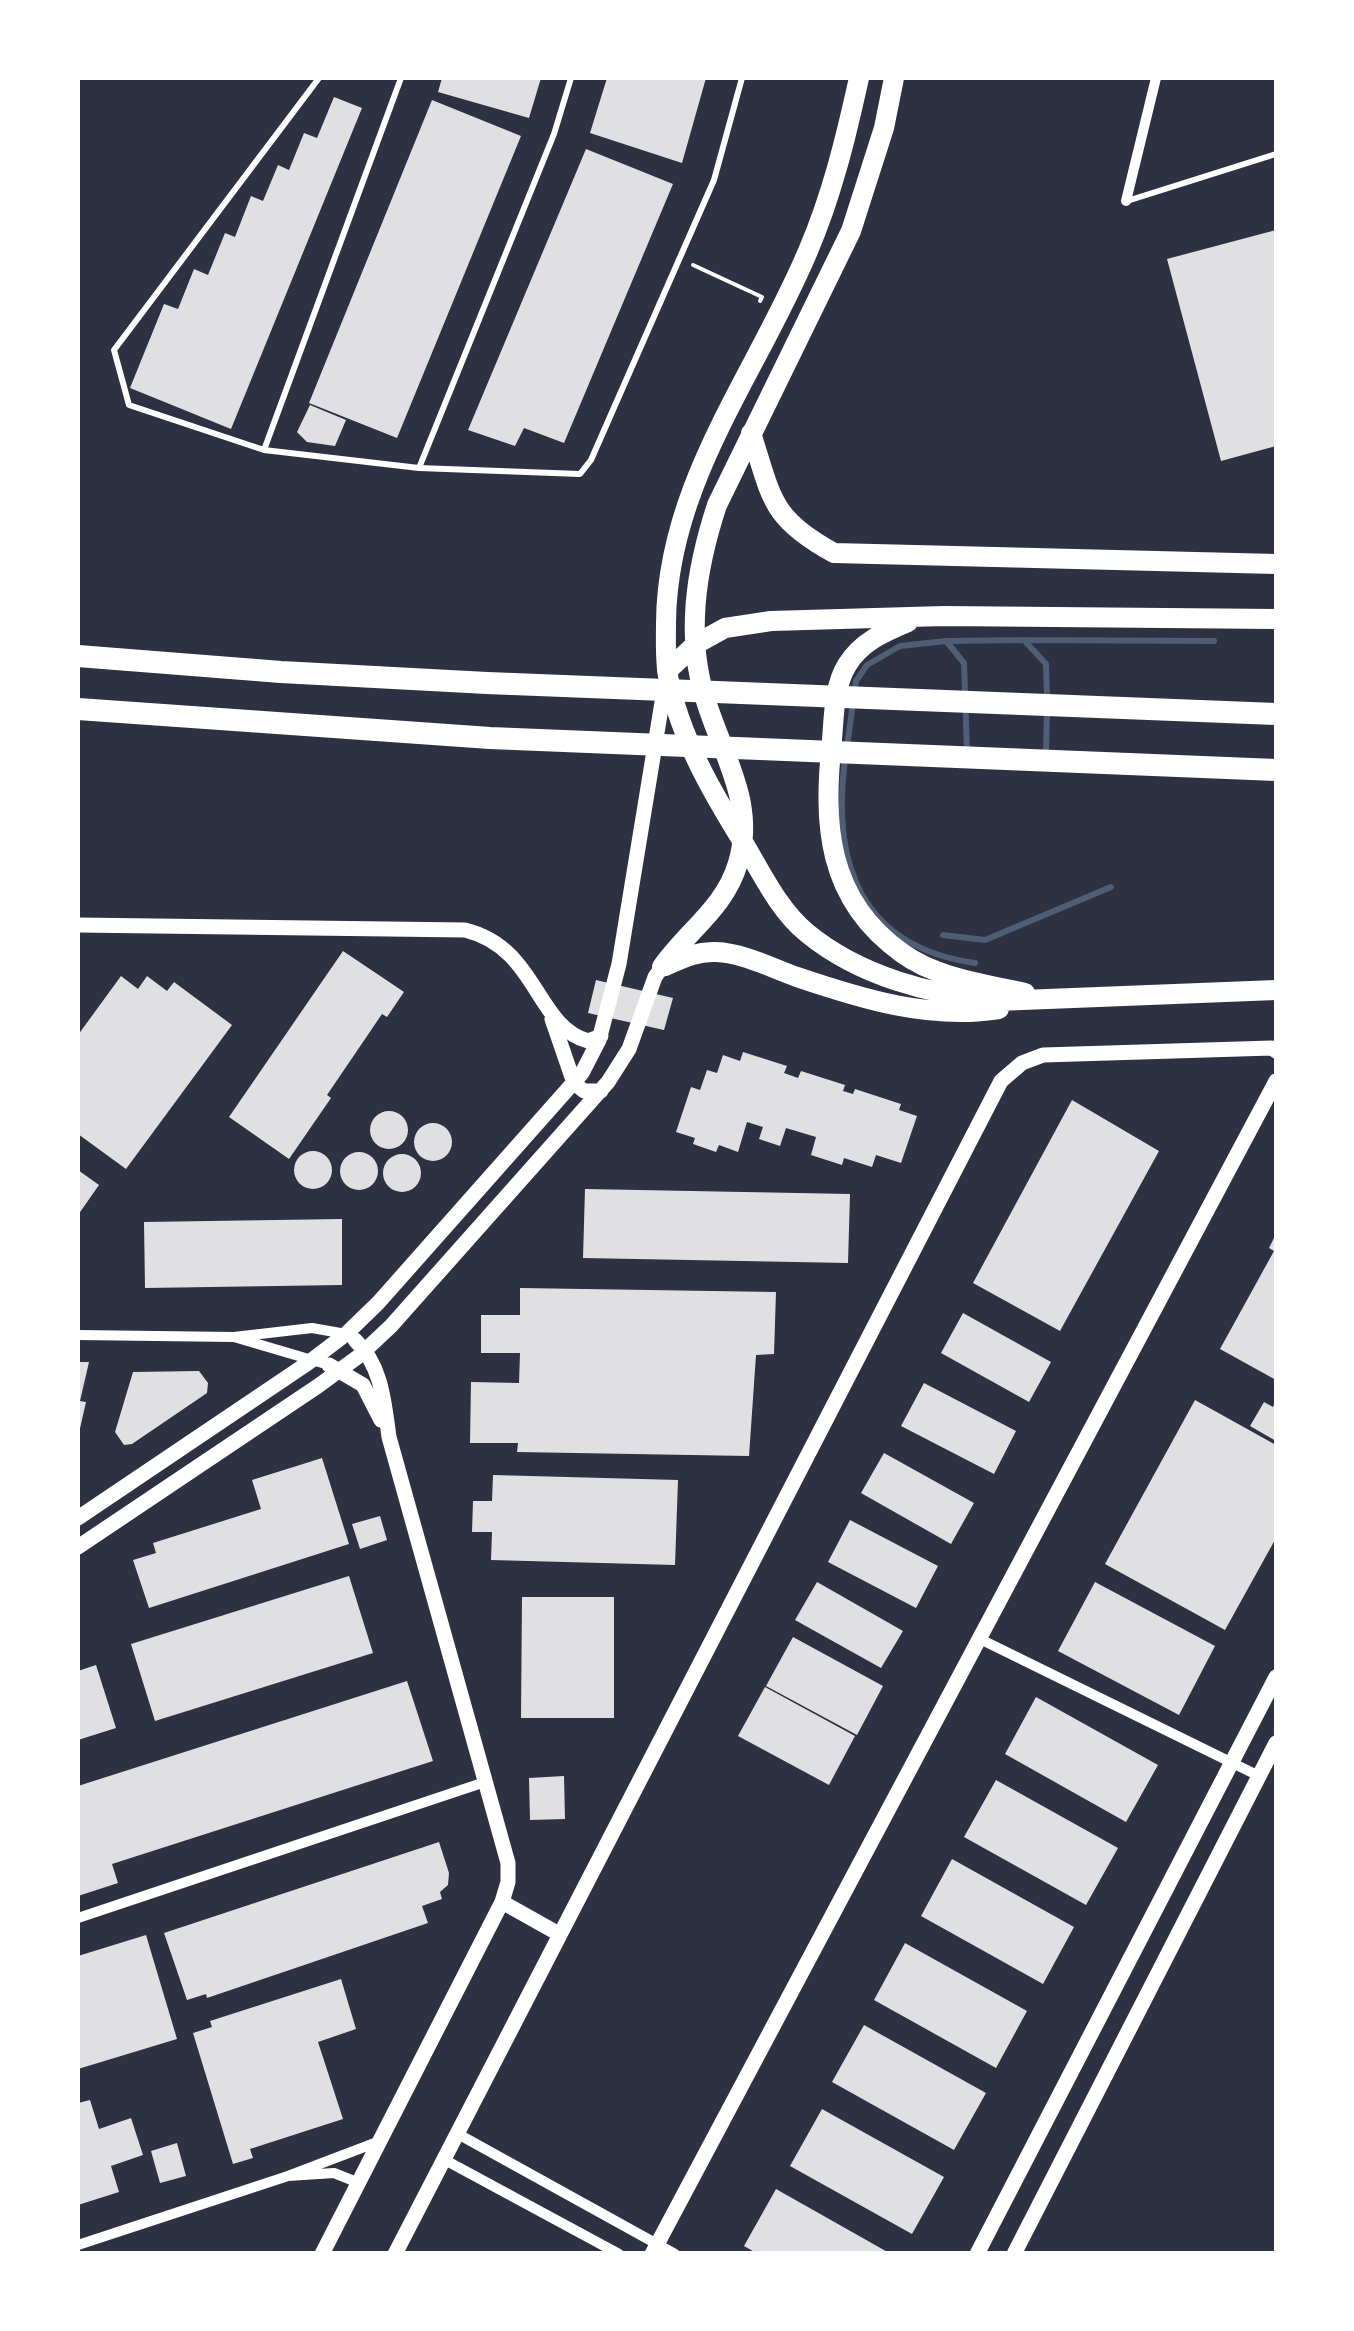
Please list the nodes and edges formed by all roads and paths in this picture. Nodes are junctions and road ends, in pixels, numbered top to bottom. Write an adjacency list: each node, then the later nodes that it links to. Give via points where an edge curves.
1 (318, 78): 13 (lane, via 114,350 129,405)
2 (401, 78): 13 (lane)
3 (571, 78): 14 (lane)
4 (742, 78): 10 (lane, via 714,180)
5 (859, 78): 20 (main road, via 832,189 807,253 716,432 686,507 666,601)
6 (894, 78): 12 (main road, via 852,231)
7 (1156, 78): 9 (street)
8 (1276, 154): 9 (lane)
9 (1126, 201)
10 (679, 259): 11 (path, via 762,297); 14 (lane, via 580,474)
11 (755, 312)
12 (752, 433): 15 (main road, via 775,507 802,535 834,553); 18 (main road, via 702,552)
13 (264, 450): 14 (lane)
14 (419, 468)
15 (1276, 564)
16 (921, 617): 17 (main road); 18 (main road, via 742,624); 28 (main road, via 881,633 844,668 828,774 828,836 836,863 861,910 902,953 960,978)
17 (1276, 619)
18 (696, 644): 20 (main road); 24 (main road, via 706,701 738,783)
19 (78, 656): 22 (highway, via 487,683)
20 (667, 670): 24 (main road, via 692,748); 30 (street, via 622,949)
21 (78, 708): 23 (highway, via 490,738)
22 (1276, 714)
23 (1276, 770)
24 (743, 842): 26 (main road, via 738,866 711,915); 28 (main road, via 805,932 866,968 956,997)
25 (78, 925): 29 (street, via 464,930 502,946)
26 (662, 967): 28 (main road, via 695,952 721,952 839,991 968,1014); 34 (street, via 621,1066)
27 (1276, 990): 28 (main road)
28 (1056, 1001)
29 (550, 1010): 30 (street, via 575,1037); 33 (street)
30 (600, 1036): 33 (street)
31 (1274, 1050): 51 (street, via 1043,1055 1001,1081)
32 (1276, 1081): 43 (street)
33 (574, 1083): 34 (street, via 584,1092); 37 (street, via 378,1303)
34 (600, 1091): 37 (street, via 408,1307)
35 (78, 1336): 36 (street)
36 (234, 1337): 37 (street, via 312,1328); 38 (street)
37 (355, 1341): 38 (street); 39 (street); 40 (street, via 378,1375)
38 (313, 1360): 39 (street); 41 (street)
39 (335, 1368): 40 (street, via 364,1385); 42 (street)
40 (389, 1437): 48 (street)
41 (78, 1518)
42 (78, 1547)
43 (980, 1638): 46 (street); 58 (street)
44 (1276, 1677): 46 (street)
45 (1276, 1743): 47 (street)
46 (1231, 1764): 47 (street); 63 (street)
47 (1259, 1776): 64 (street)
48 (485, 1782): 49 (street, via 508,1862); 50 (street)
49 (502, 1902): 51 (street); 53 (street)
50 (78, 1918)
51 (559, 1934): 52 (street)
52 (458, 2134): 54 (street); 58 (street)
53 (381, 2140): 55 (street); 56 (street)
54 (445, 2160): 60 (street); 61 (street)
55 (288, 2176): 56 (street, via 334,2174); 57 (street)
56 (359, 2183): 59 (street)
57 (78, 2245)
58 (655, 2249): 62 (street)
59 (322, 2254)
60 (395, 2254)
61 (620, 2254)
62 (675, 2254)
63 (977, 2254)
64 (1014, 2254)

